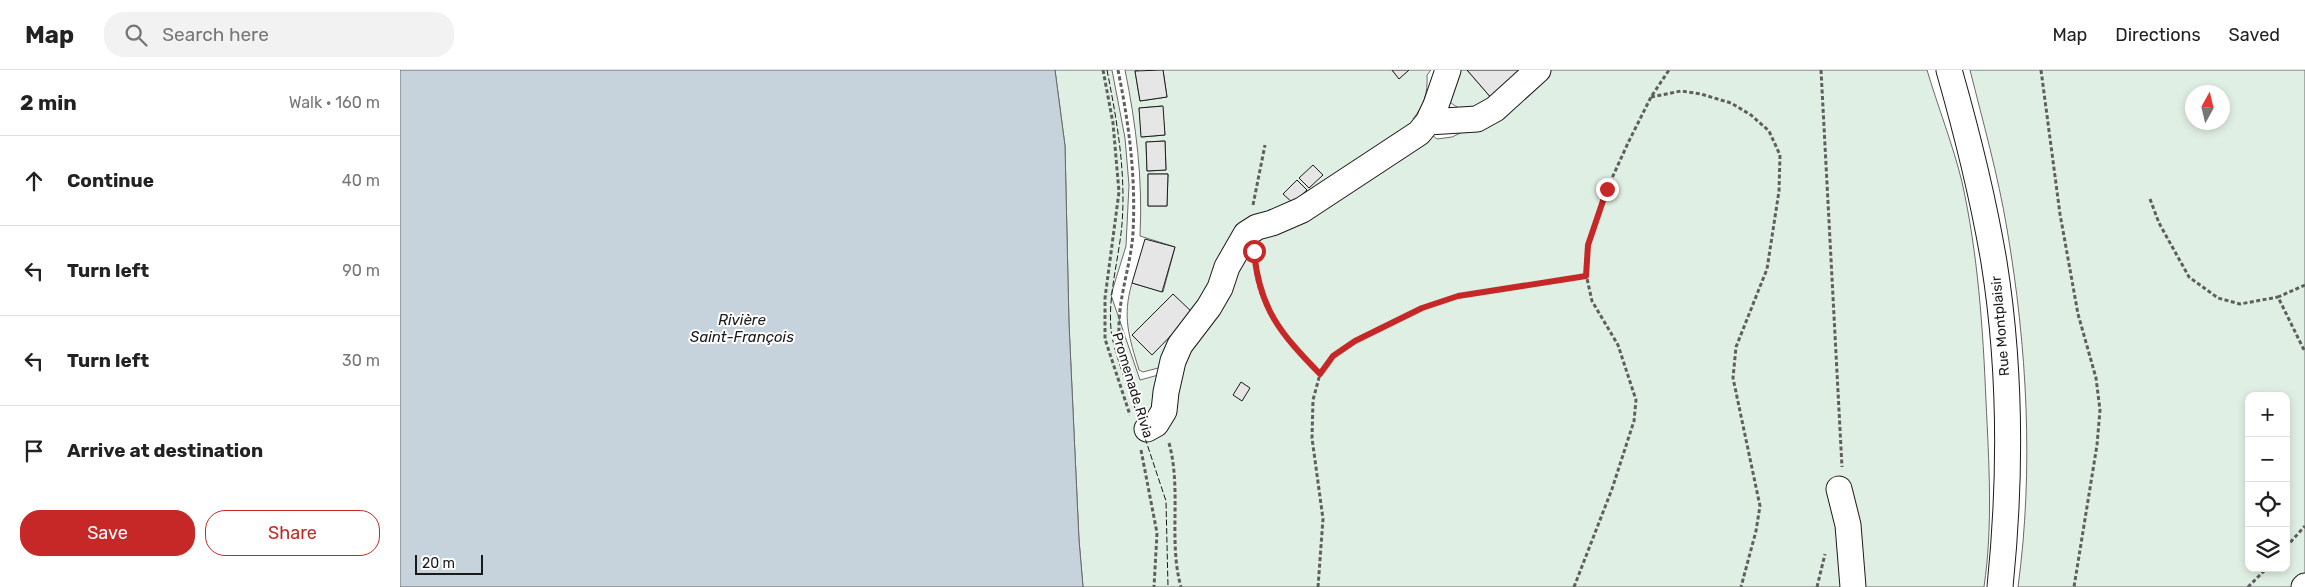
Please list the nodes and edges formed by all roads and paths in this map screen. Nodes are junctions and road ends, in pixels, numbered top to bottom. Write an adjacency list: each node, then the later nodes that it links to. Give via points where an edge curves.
1 (1102, 70): 19 (path, Promenade Rivia, via 1113,123 1119,192 1105,298 1104,339)
2 (1118, 70): 19 (path, via 1129,126 1134,212 1131,257 1119,327 1120,343)
3 (1448, 70): 10 (street)
4 (1538, 70): 10 (street, via 1495,109 1476,119)
5 (1669, 70): 9 (path)
6 (1820, 70): 20 (path, via 1842,464)
7 (1950, 70): 32 (street, Rue Montplaisir, via 1976,169 2001,318 2008,455)
8 (2041, 70): 33 (path, via 2060,214 2100,410)
9 (1651, 97): 14 (path, via 1601,207 1588,245); 29 (path, via 1680,91 1730,103 1752,115 1769,131 1780,155 1779,191 1767,269 1736,347 1733,378 1760,506)
10 (1428, 122): 13 (street, via 1420,133 1302,210)
11 (1265, 145): 13 (path, via 1254,193)
12 (2150, 199): 16 (path, via 2159,223 2189,277 2218,298 2240,304)
13 (1251, 231): 18 (path, via 1262,299 1289,342); 19 (street, via 1237,248 1209,307 1180,345 1167,384 1164,411)
14 (1586, 276): 18 (path, via 1458,296 1422,308 1355,341 1333,356); 28 (path, via 1592,301 1618,345 1636,400 1634,421 1612,489)
15 (2305, 285): 16 (path)
16 (2278, 297): 17 (path)
17 (2305, 352)
18 (1320, 374): 27 (path, via 1313,400 1312,438 1323,519)
19 (1144, 430): 25 (path, Promenade Rivia, via 1157,533); 26 (path, via 1166,435 1172,453 1177,522 1175,554)
20 (1839, 489): 31 (street, via 1848,525)
21 (2305, 526): 22 (path)
22 (2290, 543)
23 (1825, 553): 30 (path)
24 (2263, 572): 34 (path)
25 (1154, 587)
26 (1181, 587)
27 (1318, 587)
28 (1574, 587)
29 (1741, 587)
30 (1817, 587)
31 (1853, 587)
32 (2000, 587)
33 (2074, 587)
34 (2248, 587)

